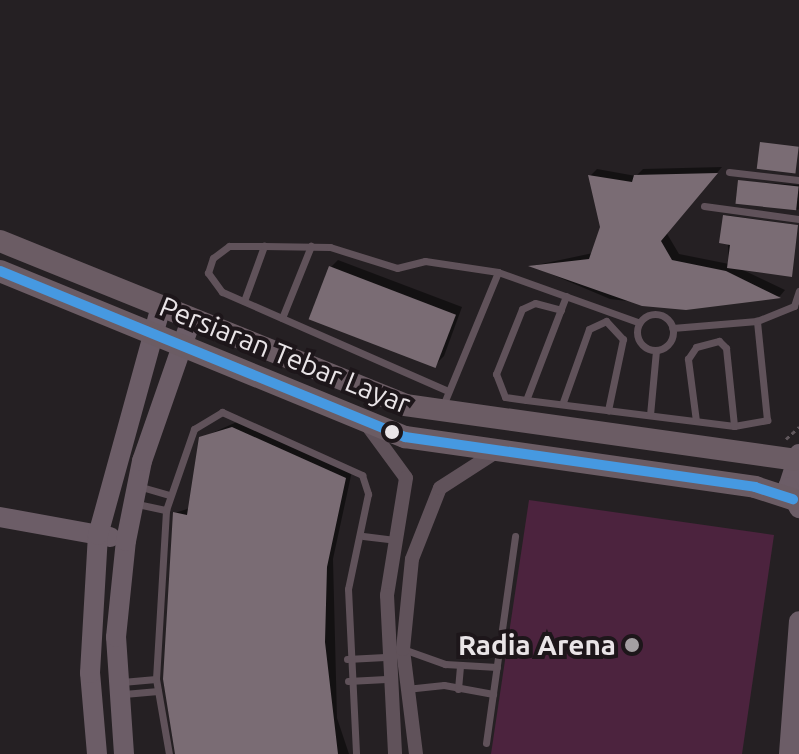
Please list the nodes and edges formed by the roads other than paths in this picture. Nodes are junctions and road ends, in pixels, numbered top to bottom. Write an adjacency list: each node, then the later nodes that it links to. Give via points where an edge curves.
1 (729, 172): 2 (lane)
2 (799, 180)
3 (704, 206): 4 (lane)
4 (799, 219)
5 (0, 241): 13 (main road, Persiaran Tebar Layar)
6 (264, 246): 7 (lane); 12 (lane); 12 (lane, via 229,246 213,258 210,280)
7 (311, 246): 9 (lane, via 397,268 425,261); 15 (lane)
8 (0, 271): 20 (main road, Persiaran Tebar Layar)
9 (498, 272): 11 (lane); 23 (lane)
10 (799, 291): 16 (lane, via 794,306)
11 (566, 296): 14 (lane); 17 (lane)
12 (244, 301): 15 (lane)
13 (160, 310): 18 (main road, Persiaran Tebar Layar); 20 (street)
14 (561, 310): 24 (lane); 24 (lane, via 535,303 522,309 496,374 505,397)
15 (282, 318): 23 (lane)
16 (757, 321): 19 (lane); 31 (lane, via 767,420)
17 (638, 322): 19 (lane, via 657,315); 22 (lane, via 644,344)
18 (190, 323): 21 (street); 27 (main road, Persiaran Tebar Layar)
19 (672, 328): 22 (lane, via 668,346)
20 (150, 333): 21 (main road, Persiaran Tebar Layar); 39 (street)
21 (180, 345): 30 (main road, Persiaran Tebar Layar); 34 (street)
22 (656, 350): 28 (lane)
23 (448, 391): 27 (lane)
24 (526, 400): 25 (lane)
25 (563, 402): 26 (lane); 26 (lane, via 589,329 606,321 623,339)
26 (608, 410): 28 (lane)
27 (439, 414): 33 (main road, Persiaran Tebar Layar)
28 (650, 415): 29 (lane)
29 (696, 421): 31 (lane); 31 (lane, via 688,359 696,347 719,341 726,348)
30 (367, 425): 32 (main road, Persiaran Tebar Layar); 42 (street, via 406,478)
31 (734, 426)
32 (493, 454): 36 (main road, Persiaran Tebar Layar, via 755,487); 45 (street, via 432,499 412,559)
33 (796, 457): 36 (street)
34 (134, 494): 35 (lane); 37 (lane); 43 (street)
35 (169, 495): 37 (lane); 40 (lane, via 194,429 222,412 362,475 368,494)
36 (796, 504)
37 (166, 510): 50 (lane)
38 (0, 517): 39 (street)
39 (98, 535): 43 (street); 59 (street, via 90,673)
40 (363, 536): 42 (lane); 47 (lane, via 348,589)
41 (515, 536): 49 (lane)
42 (395, 540): 46 (street)
43 (126, 541): 53 (street)
44 (799, 621): 65 (street)
45 (403, 649): 48 (lane); 55 (street)
46 (385, 657): 47 (lane); 51 (street)
47 (347, 659): 52 (lane)
48 (460, 665): 49 (lane); 54 (lane)
49 (497, 667): 57 (lane)
50 (156, 679): 53 (lane); 56 (lane)
51 (386, 679): 52 (lane); 63 (street)
52 (348, 681): 62 (lane)
53 (117, 688): 56 (lane); 60 (street)
54 (458, 689): 55 (lane); 57 (lane)
55 (405, 690): 64 (street)
56 (158, 691): 61 (lane)
57 (493, 694): 58 (lane)
58 (486, 743)
59 (97, 754)
60 (124, 754)
61 (169, 754)
62 (356, 754)
63 (395, 754)
64 (416, 754)
65 (789, 754)

